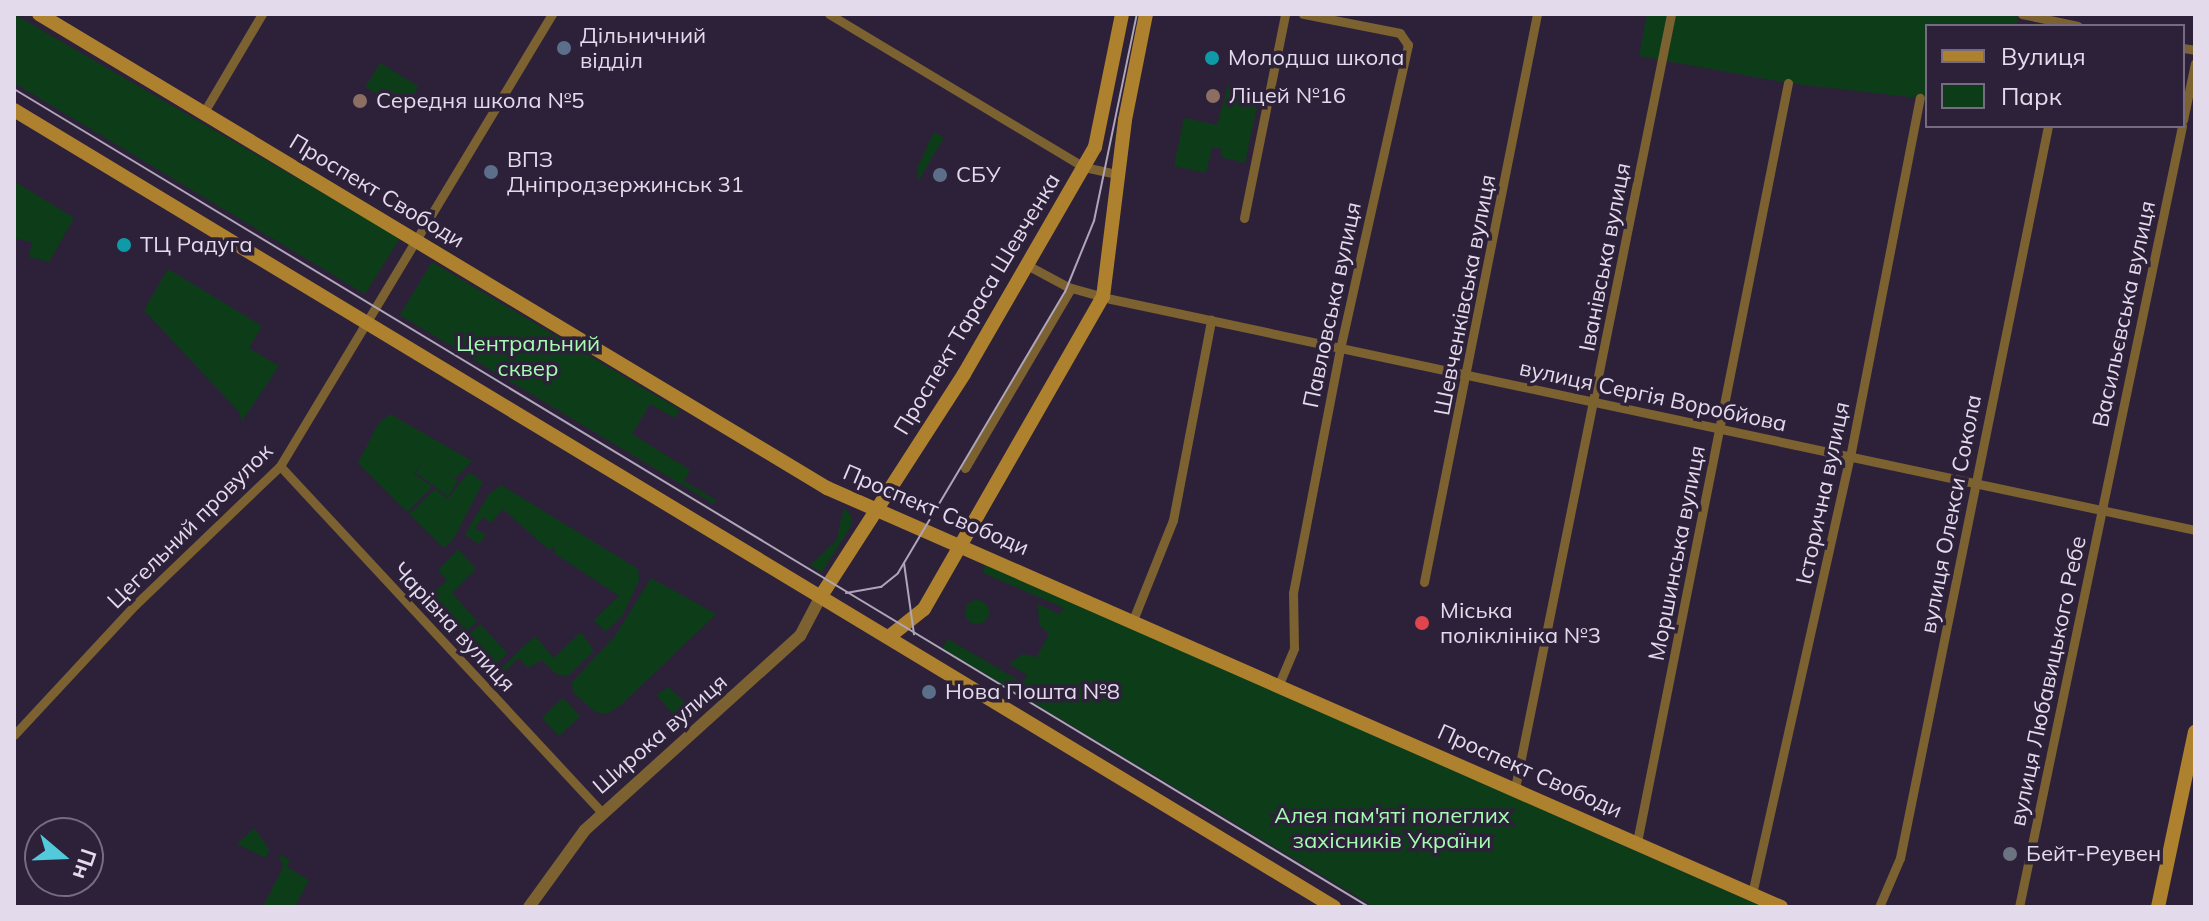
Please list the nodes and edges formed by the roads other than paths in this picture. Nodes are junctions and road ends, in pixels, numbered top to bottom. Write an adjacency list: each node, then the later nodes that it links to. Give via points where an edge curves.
1 (39, 14): 18 (main road, Проспект Свободи)
2 (262, 14): 18 (street)
3 (552, 14): 24 (street, Цегельний провулок)
4 (829, 14): 21 (street)
5 (1122, 14): 21 (main road, Проспект Тараса Шевченка, via 1095,147)
6 (1146, 14): 22 (main road)
7 (1285, 14): 23 (street)
8 (1303, 14): 30 (street, Павловська вулиця, via 1400,33 1408,45)
9 (1537, 14): 31 (street, Шевченківська вулиця)
10 (1671, 14): 32 (street, Іванівська вулиця)
11 (2022, 14): 12 (street)
12 (2072, 23)
13 (2195, 63): 16 (street, Васильєвська вулиця)
14 (1788, 83): 33 (street, Моршинська вулиця)
15 (1920, 98): 34 (street, Історична вулиця)
16 (2185, 109)
17 (14, 110): 29 (main road)
18 (204, 112): 24 (main road, Проспект Свободи)
19 (2048, 128): 37 (street, вулиця Олекси Сокола)
20 (2181, 128): 38 (street, Васильєвська вулиця)
21 (1084, 167): 22 (street); 25 (main road, Проспект Тараса Шевченка)
22 (1118, 174): 27 (main road)
23 (1244, 218)
24 (417, 240): 29 (street, Цегельний провулок); 39 (main road, Проспект Свободи)
25 (1027, 265): 26 (street, вулиця Сергія Воробйова); 39 (main road, Проспект Тараса Шевченка, via 902,474)
26 (1071, 288): 27 (street, вулиця Сергія Воробйова); 36 (street)
27 (1103, 297): 28 (street, вулиця Сергія Воробйова); 41 (main road)
28 (1211, 320): 30 (street, вулиця Сергія Воробйова); 44 (street, via 1173,520)
29 (366, 323): 35 (street, Цегельний провулок); 43 (main road)
30 (1340, 349): 31 (street, вулиця Сергія Воробйова); 46 (street, Павловська вулиця, via 1293,593 1294,648)
31 (1469, 375): 32 (street, вулиця Сергія Воробйова); 42 (street, Шевченківська вулиця)
32 (1595, 402): 33 (street, вулиця Сергія Воробйова); 49 (street, Іванівська вулиця)
33 (1720, 429): 34 (street, вулиця Сергія Воробйова); 51 (street, Моршинська вулиця)
34 (1850, 457): 37 (street, вулиця Сергія Воробйова); 52 (street, Історична вулиця)
35 (280, 466): 48 (street, Цегельний провулок, via 135,605); 50 (street, Чарівна вулиця)
36 (965, 468)
37 (1975, 482): 38 (street, вулиця Сергія Воробйова); 56 (street, вулиця Олекси Сокола, via 1900,858)
38 (2102, 510): 40 (street, вулиця Сергія Воробйова); 57 (street, вулиця Любавицького Ребе)
39 (873, 511): 41 (main road, Проспект Свободи); 43 (main road, Проспект Тараса Шевченка)
40 (2195, 530)
41 (959, 543): 44 (main road, Проспект Свободи); 45 (main road, via 924,609)
42 (1424, 582)
43 (821, 596): 45 (main road); 50 (street, Широка вулиця, via 800,636)
44 (1133, 620): 46 (main road, Проспект Свободи)
45 (890, 636): 54 (main road)
46 (1279, 684): 49 (main road, Проспект Свободи)
47 (2195, 732): 58 (main road)
48 (14, 735)
49 (1515, 788): 51 (main road, Проспект Свободи)
50 (602, 812): 53 (street, Широка вулиця)
51 (1637, 842): 52 (main road, Проспект Свободи)
52 (1752, 894): 55 (main road, Проспект Свободи)
53 (529, 907)
54 (1334, 907)
55 (1781, 907)
56 (1879, 907)
57 (2019, 907)
58 (2158, 907)

